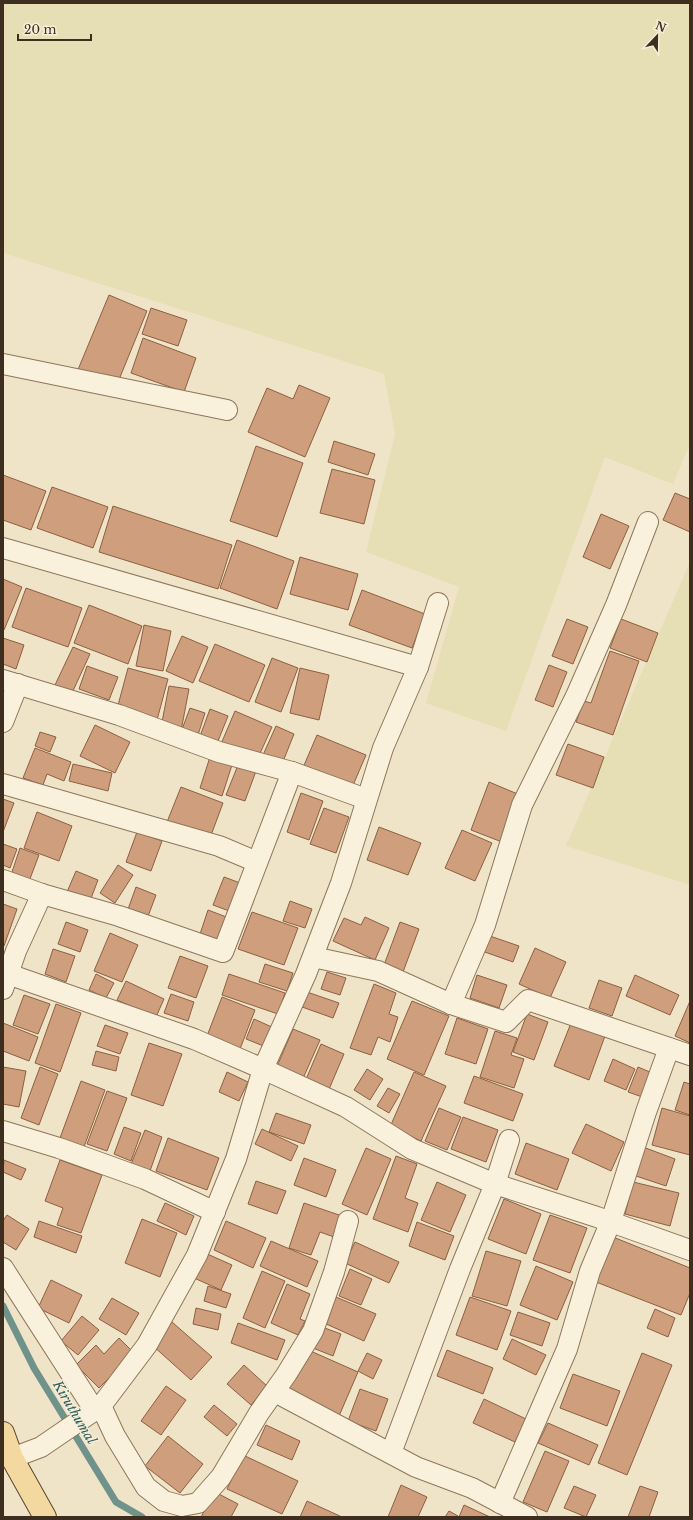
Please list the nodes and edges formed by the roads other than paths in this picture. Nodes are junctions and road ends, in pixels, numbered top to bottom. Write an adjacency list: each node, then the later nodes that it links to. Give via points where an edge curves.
1 (3, 364): 2 (street)
2 (227, 410)
3 (648, 522): 17 (street, via 616,605 579,689 522,805 485,925)
4 (3, 548): 6 (street)
5 (438, 603): 6 (street)
6 (418, 667): 11 (street, via 383,748)
7 (10, 682): 8 (street); 9 (street, via 119,715 219,752)
8 (3, 722)
9 (292, 772): 11 (street); 12 (street)
10 (3, 784): 12 (street, via 219,846)
11 (366, 799): 15 (street, via 341,883)
12 (257, 862): 14 (street, via 223,952 119,916)
13 (3, 880): 14 (street)
14 (42, 894): 16 (street, via 16,951)
15 (313, 957): 17 (street, via 378,971); 20 (street)
16 (6, 981): 20 (street, via 194,1039)
17 (451, 1004): 18 (street, via 506,1022 528,1000)
18 (669, 1048): 19 (street); 26 (street)
19 (690, 1055)
20 (263, 1069): 23 (street, via 346,1107 412,1149); 24 (street, via 236,1159)
21 (3, 1131): 24 (street, via 145,1179)
22 (509, 1140): 23 (street)
23 (495, 1184): 26 (street); 32 (street)
24 (215, 1212): 30 (street, via 197,1255 147,1345)
25 (348, 1221): 29 (street, via 334,1272 313,1331)
26 (611, 1221): 27 (street); 34 (street, via 590,1271 567,1349)
27 (690, 1250)
28 (3, 1268): 30 (street)
29 (275, 1392): 30 (street, via 259,1413 221,1478 198,1503 182,1506 164,1501 146,1487 115,1436); 32 (street)
30 (92, 1412): 33 (street, via 40,1447)
31 (3, 1433): 33 (main road)
32 (391, 1453): 34 (street)
33 (12, 1458): 35 (main road)
34 (500, 1503): 36 (street)
35 (45, 1517)
36 (527, 1517)

